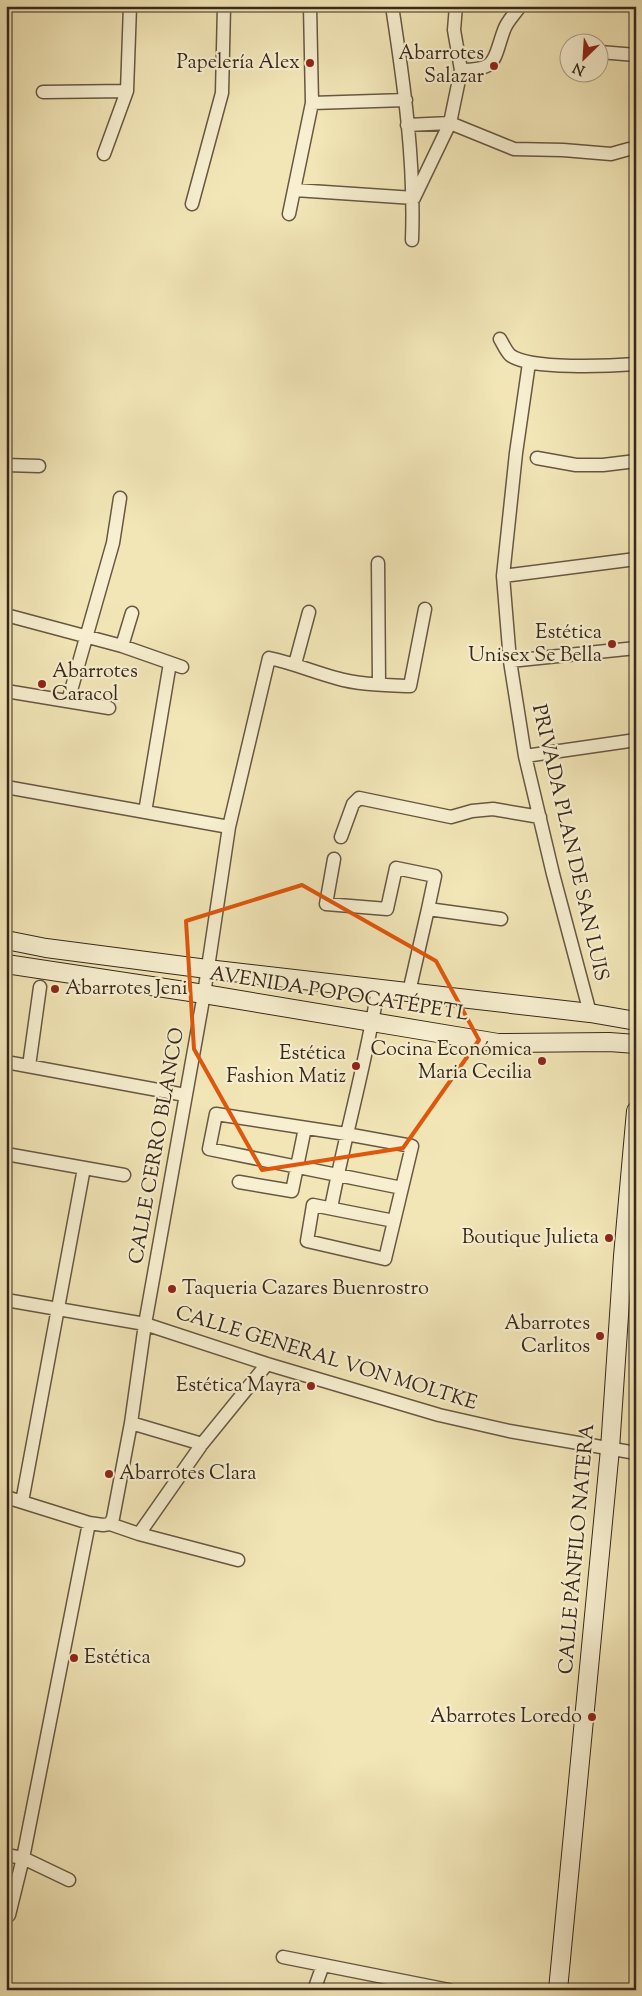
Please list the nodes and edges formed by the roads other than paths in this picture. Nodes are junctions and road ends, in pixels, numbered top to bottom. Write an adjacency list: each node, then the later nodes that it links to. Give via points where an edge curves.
1 (130, 6): 11 (street)
2 (224, 6): 20 (street, via 222,93)
3 (310, 6): 13 (street)
4 (392, 6): 12 (street)
5 (456, 6): 9 (street, via 454,30)
6 (520, 6): 9 (street, via 505,27 490,65 478,70)
7 (610, 53): 8 (street)
8 (636, 55)
9 (461, 70): 14 (street)
10 (43, 92): 11 (street)
11 (127, 92): 17 (street)
12 (406, 100): 13 (street); 15 (street)
13 (312, 102): 18 (street)
14 (450, 123): 15 (street); 16 (street, via 514,149 611,154); 19 (street)
15 (408, 125): 19 (street)
16 (636, 149)
17 (104, 154)
18 (295, 190): 19 (street); 21 (street)
19 (414, 198): 22 (street)
20 (192, 204)
21 (289, 214)
22 (412, 240)
23 (500, 339): 24 (street, via 509,354)
24 (529, 363): 25 (street); 33 (street, PRIVADA PLAN DE SAN LUIS)
25 (636, 364)
26 (537, 458): 27 (street, via 603,466)
27 (636, 461)
28 (6, 465): 29 (street)
29 (39, 466)
30 (120, 498): 38 (street, via 113,544)
31 (636, 559): 33 (street)
32 (378, 564): 43 (street)
33 (503, 576): 41 (street, PRIVADA PLAN DE SAN LUIS)
34 (425, 609): 43 (street, via 410,686)
35 (309, 612): 42 (street)
36 (132, 613): 39 (street)
37 (6, 615): 38 (street)
38 (86, 636): 39 (street); 45 (street)
39 (122, 646): 50 (street, via 176,665)
40 (636, 648): 41 (street)
41 (510, 661): 48 (street, PRIVADA PLAN DE SAN LUIS)
42 (295, 664): 43 (street, via 338,679); 52 (street, CALLE CERRO BLANCO, via 269,658)
43 (379, 684)
44 (6, 691): 45 (street)
45 (68, 701): 46 (street)
46 (109, 708)
47 (636, 740): 48 (street)
48 (525, 756): 51 (street, PRIVADA PLAN DE SAN LUIS)
49 (6, 786): 50 (street)
50 (145, 812): 52 (street)
51 (540, 818): 53 (street, via 494,809 451,816 360,798 353,804); 64 (street, PRIVADA PLAN DE SAN LUIS)
52 (229, 827): 59 (street, CALLE CERRO BLANCO)
53 (341, 837)
54 (334, 860): 55 (street, via 326,904 387,909 396,868 434,876)
55 (428, 908): 56 (street); 62 (street)
56 (501, 919)
57 (6, 940): 59 (street, AVENIDA POPOCATÉPETL)
58 (6, 964): 63 (street, AVENIDA POPOCATÉPETL)
59 (207, 969): 61 (street, AVENIDA POPOCATÉPETL); 63 (street, CALLE CERRO BLANCO)
60 (40, 987): 71 (street)
61 (378, 989): 62 (street, AVENIDA POPOCATÉPETL); 66 (street)
62 (409, 992): 64 (street, AVENIDA POPOCATÉPETL)
63 (204, 994): 66 (street, AVENIDA POPOCATÉPETL); 72 (street, CALLE CERRO BLANCO)
64 (590, 1013): 65 (street, AVENIDA POPOCATÉPETL)
65 (611, 1018): 67 (street, AVENIDA POPOCATÉPETL); 68 (street)
66 (373, 1021): 68 (street, AVENIDA POPOCATÉPETL, via 498,1043); 75 (street)
67 (636, 1021)
68 (609, 1042): 69 (street, AVENIDA POPOCATÉPETL)
69 (636, 1044)
70 (6, 1062): 71 (street)
71 (29, 1066): 72 (street)
72 (185, 1095): 88 (street, CALLE CERRO BLANCO)
73 (636, 1111): 81 (street, CALLE PÁNFILO NATERA)
74 (305, 1128): 75 (street); 77 (street); 77 (street, via 216,1114 209,1149)
75 (346, 1134): 79 (street); 83 (street, via 412,1146)
76 (6, 1154): 78 (street)
77 (298, 1166): 79 (street); 82 (street, via 292,1192)
78 (84, 1168): 80 (street); 87 (street)
79 (337, 1174): 83 (street); 84 (street)
80 (124, 1175)
81 (633, 1176): 92 (street, CALLE PÁNFILO NATERA, via 623,1256)
82 (239, 1182)
83 (402, 1188): 85 (street)
84 (331, 1208): 85 (street); 85 (street, via 313,1205 307,1241 385,1259)
85 (394, 1221)
86 (6, 1300): 87 (street, CALLE GENERAL VON MOLTKE)
87 (57, 1309): 88 (street, CALLE GENERAL VON MOLTKE); 95 (street)
88 (145, 1324): 89 (street, CALLE GENERAL VON MOLTKE); 90 (street, CALLE CERRO BLANCO)
89 (267, 1364): 91 (street); 92 (street, CALLE GENERAL VON MOLTKE, via 438,1415)
90 (131, 1423): 91 (street); 97 (street, CALLE CERRO BLANCO)
91 (202, 1444): 98 (street)
92 (610, 1449): 93 (street, CALLE GENERAL VON MOLTKE); 108 (street, CALLE PÁNFILO NATERA)
93 (636, 1453)
94 (6, 1497): 95 (street)
95 (22, 1502): 96 (street)
96 (89, 1524): 97 (street); 101 (street)
97 (110, 1524): 98 (street)
98 (139, 1534): 99 (street)
99 (238, 1560)
100 (6, 1855): 101 (street)
101 (23, 1858): 102 (street); 103 (street)
102 (69, 1880)
103 (9, 1915)
104 (283, 1957): 105 (street)
105 (323, 1965): 106 (street); 107 (street)
106 (314, 1990)
107 (449, 1990)
108 (558, 1990)

